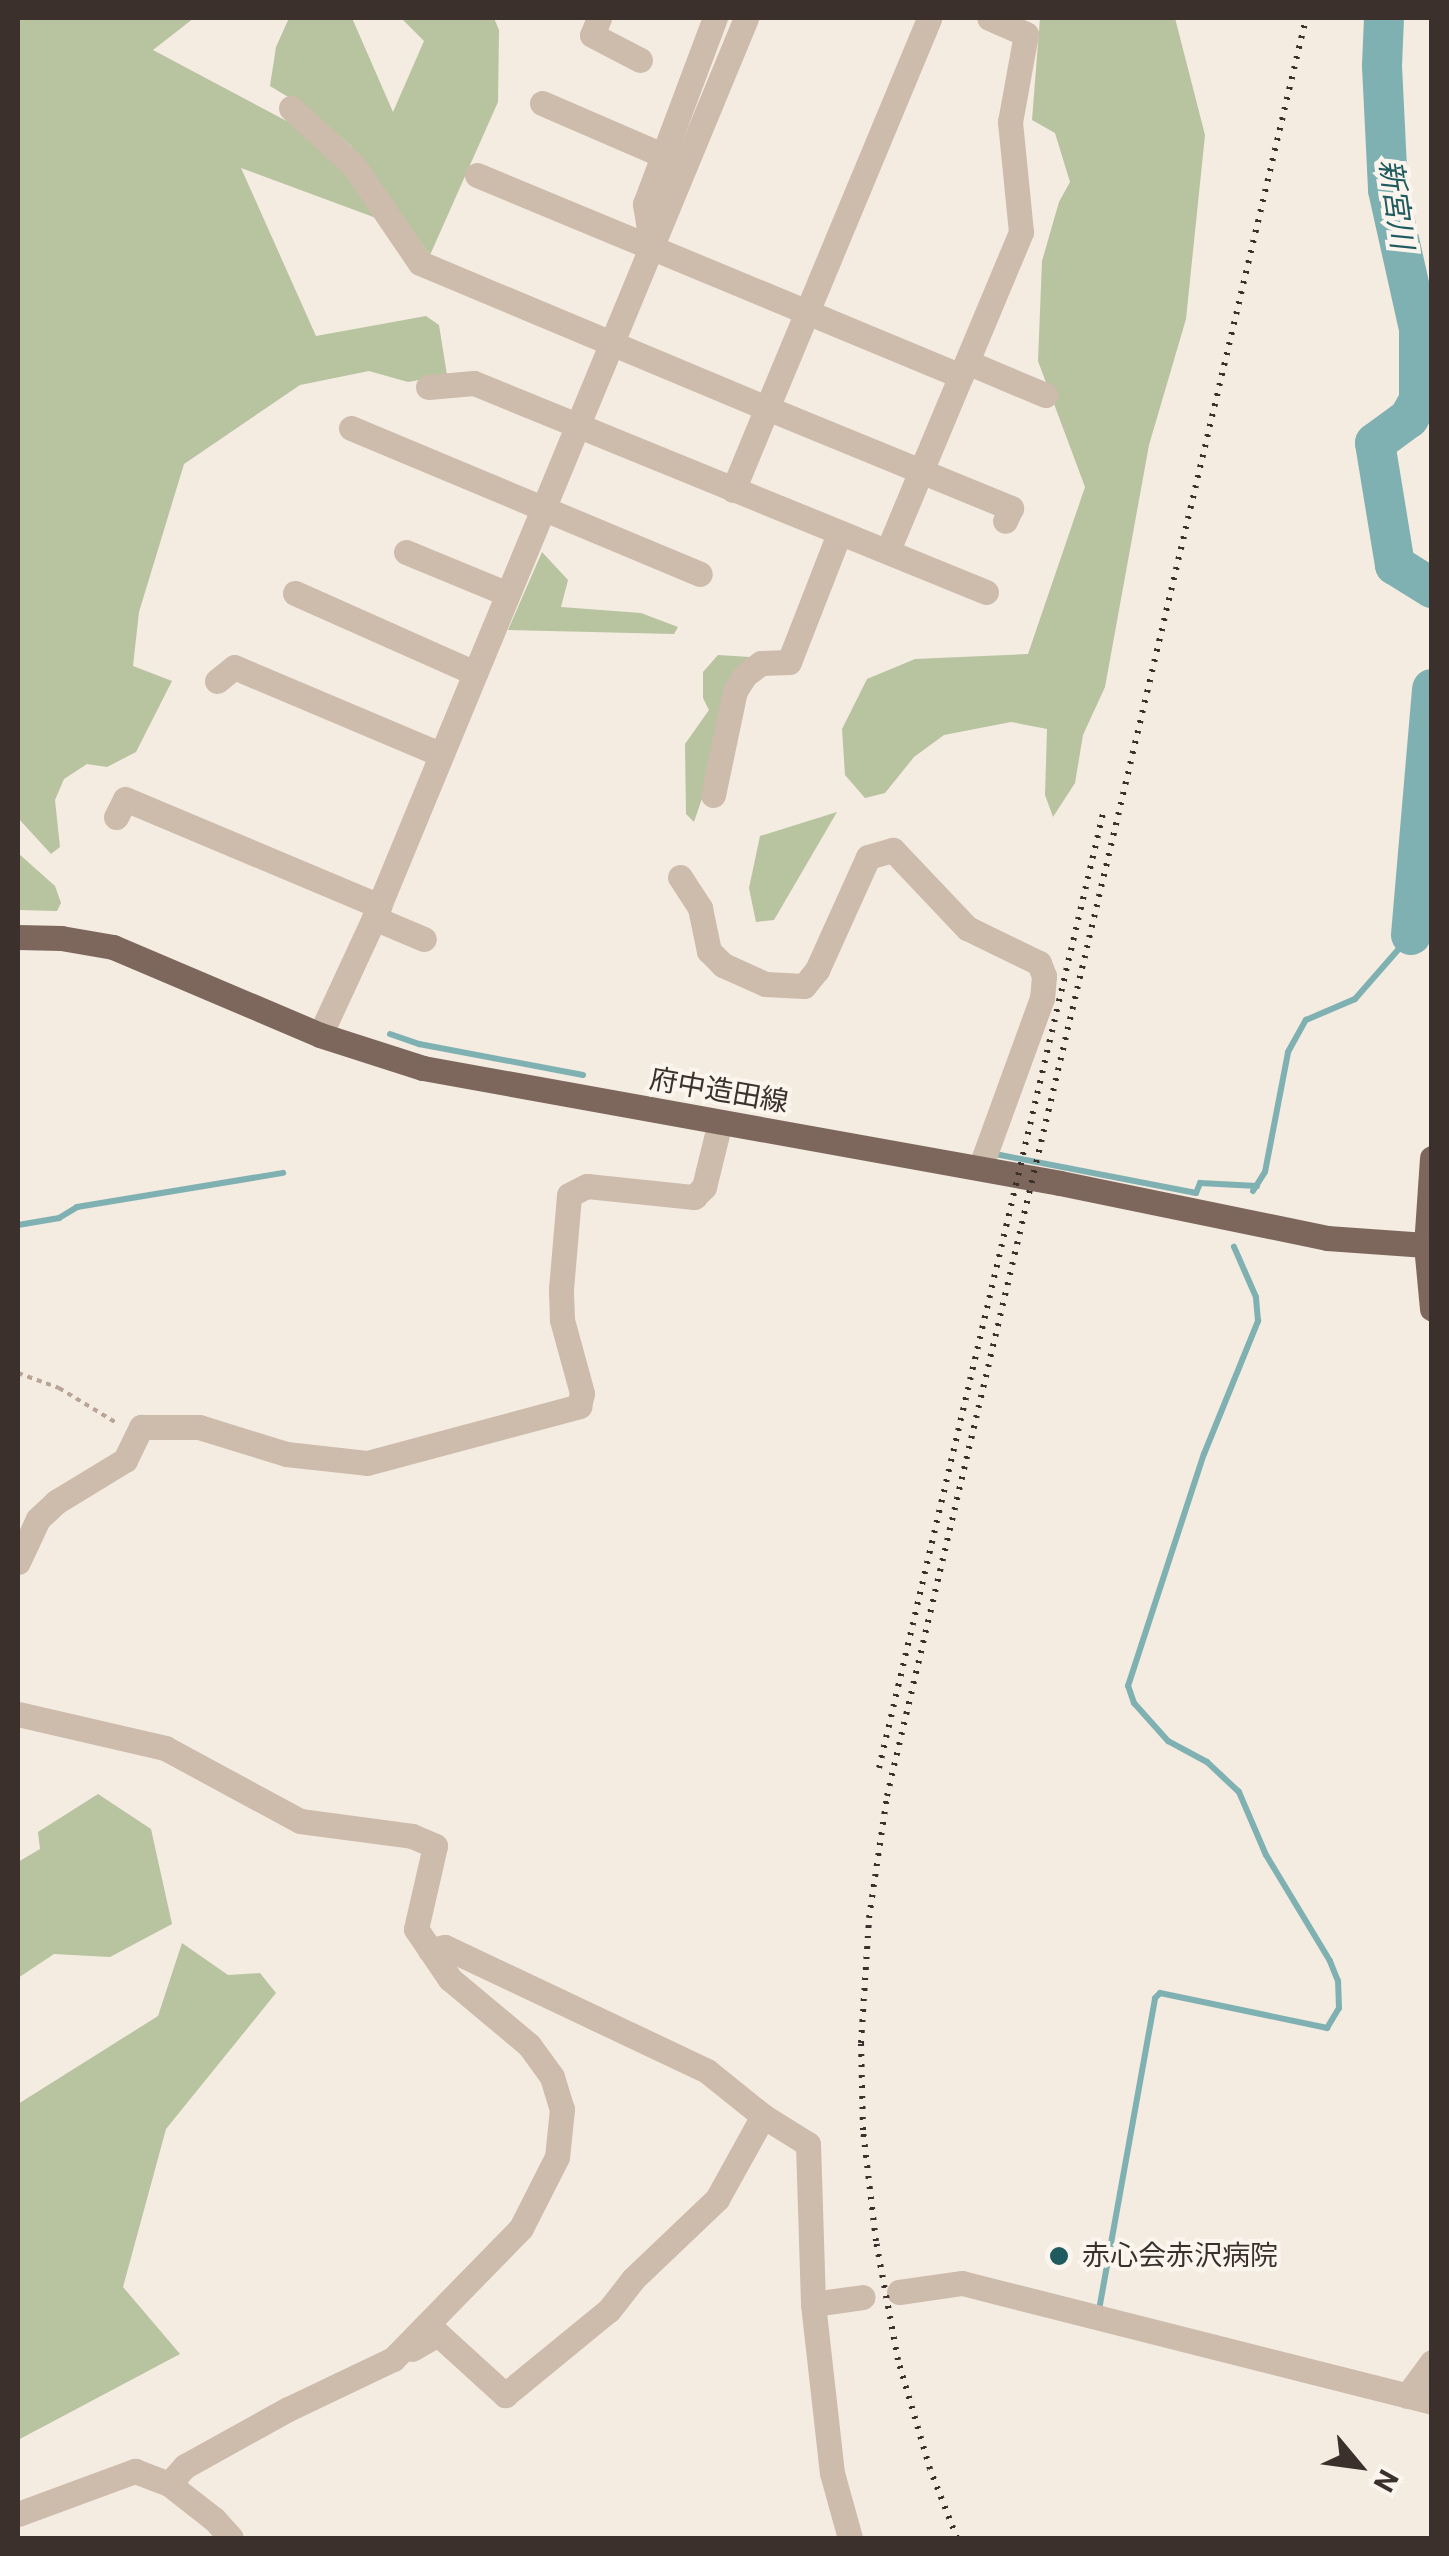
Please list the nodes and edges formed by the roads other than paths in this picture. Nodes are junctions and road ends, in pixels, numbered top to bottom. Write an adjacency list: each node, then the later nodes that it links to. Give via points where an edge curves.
1 (600, 18): 6 (street, via 592,34)
2 (715, 18): 9 (street)
3 (746, 18): 11 (street)
4 (929, 18): 12 (street)
5 (989, 18): 14 (street, via 1026,34 1010,122 1021,232)
6 (640, 60)
7 (542, 103): 9 (street)
8 (291, 108): 13 (street, via 354,166 420,263)
9 (662, 155): 11 (street, via 644,204)
10 (476, 175): 11 (street)
11 (652, 248): 12 (street); 13 (street)
12 (807, 312): 14 (street); 17 (street)
13 (613, 344): 17 (street); 18 (street)
14 (964, 369): 16 (street); 20 (street)
15 (428, 386): 18 (street, via 474,383)
16 (1045, 395)
17 (767, 408): 20 (street); 21 (street)
18 (578, 426): 21 (street); 22 (street)
19 (351, 428): 22 (street)
20 (921, 472): 23 (street, via 1011,508); 25 (street)
21 (733, 490): 24 (street)
22 (544, 508): 27 (street); 30 (street)
23 (1005, 522)
24 (839, 534): 25 (street); 34 (street, via 790,662 761,663 734,690)
25 (888, 550): 28 (street)
26 (406, 552): 30 (street)
27 (700, 574)
28 (986, 592)
29 (296, 593): 31 (street)
30 (508, 594): 31 (street)
31 (475, 673): 33 (street)
32 (216, 681): 33 (street, via 234,668)
33 (440, 754): 37 (street)
34 (713, 795)
35 (116, 817): 37 (street, via 125,799)
36 (680, 877): 43 (street, via 700,908 709,951 765,984 804,986 868,858 893,850 967,928 1039,963 1042,998)
37 (377, 912): 39 (street); 40 (street)
38 (18, 937): 40 (main road, 府中造田線, via 112,948)
39 (424, 939)
40 (320, 1035): 41 (main road, 府中造田線, via 423,1068)
41 (720, 1122): 43 (main road, 府中造田線); 46 (street, via 704,1187 694,1197 587,1186 569,1196 562,1320 582,1393 578,1406 367,1463 286,1454 199,1427 141,1427 124,1460 38,1519)
42 (1432, 1158): 44 (main road)
43 (980, 1168): 44 (main road, 府中造田線, via 1327,1238)
44 (1426, 1245): 45 (main road)
45 (1432, 1310)
46 (18, 1562)
47 (18, 1714): 48 (street, via 165,1748 300,1821 412,1836 435,1846 416,1929)
48 (430, 1950): 49 (street, via 444,1946 707,2071); 53 (street, via 450,1978 516,2030 552,2077 562,2109 561,2143 521,2228)
49 (763, 2116): 52 (street, via 808,2144); 53 (street, via 717,2199 632,2278 609,2310 506,2395 438,2334)
50 (900, 2292): 55 (street, via 962,2282)
51 (863, 2297): 52 (street)
52 (813, 2304): 59 (street, via 832,2473)
53 (393, 2359): 56 (street, via 185,2466)
54 (1432, 2362): 55 (street)
55 (1419, 2399)
56 (168, 2484): 57 (street, via 135,2471); 58 (street)
57 (18, 2514)
58 (230, 2538)
59 (850, 2538)

